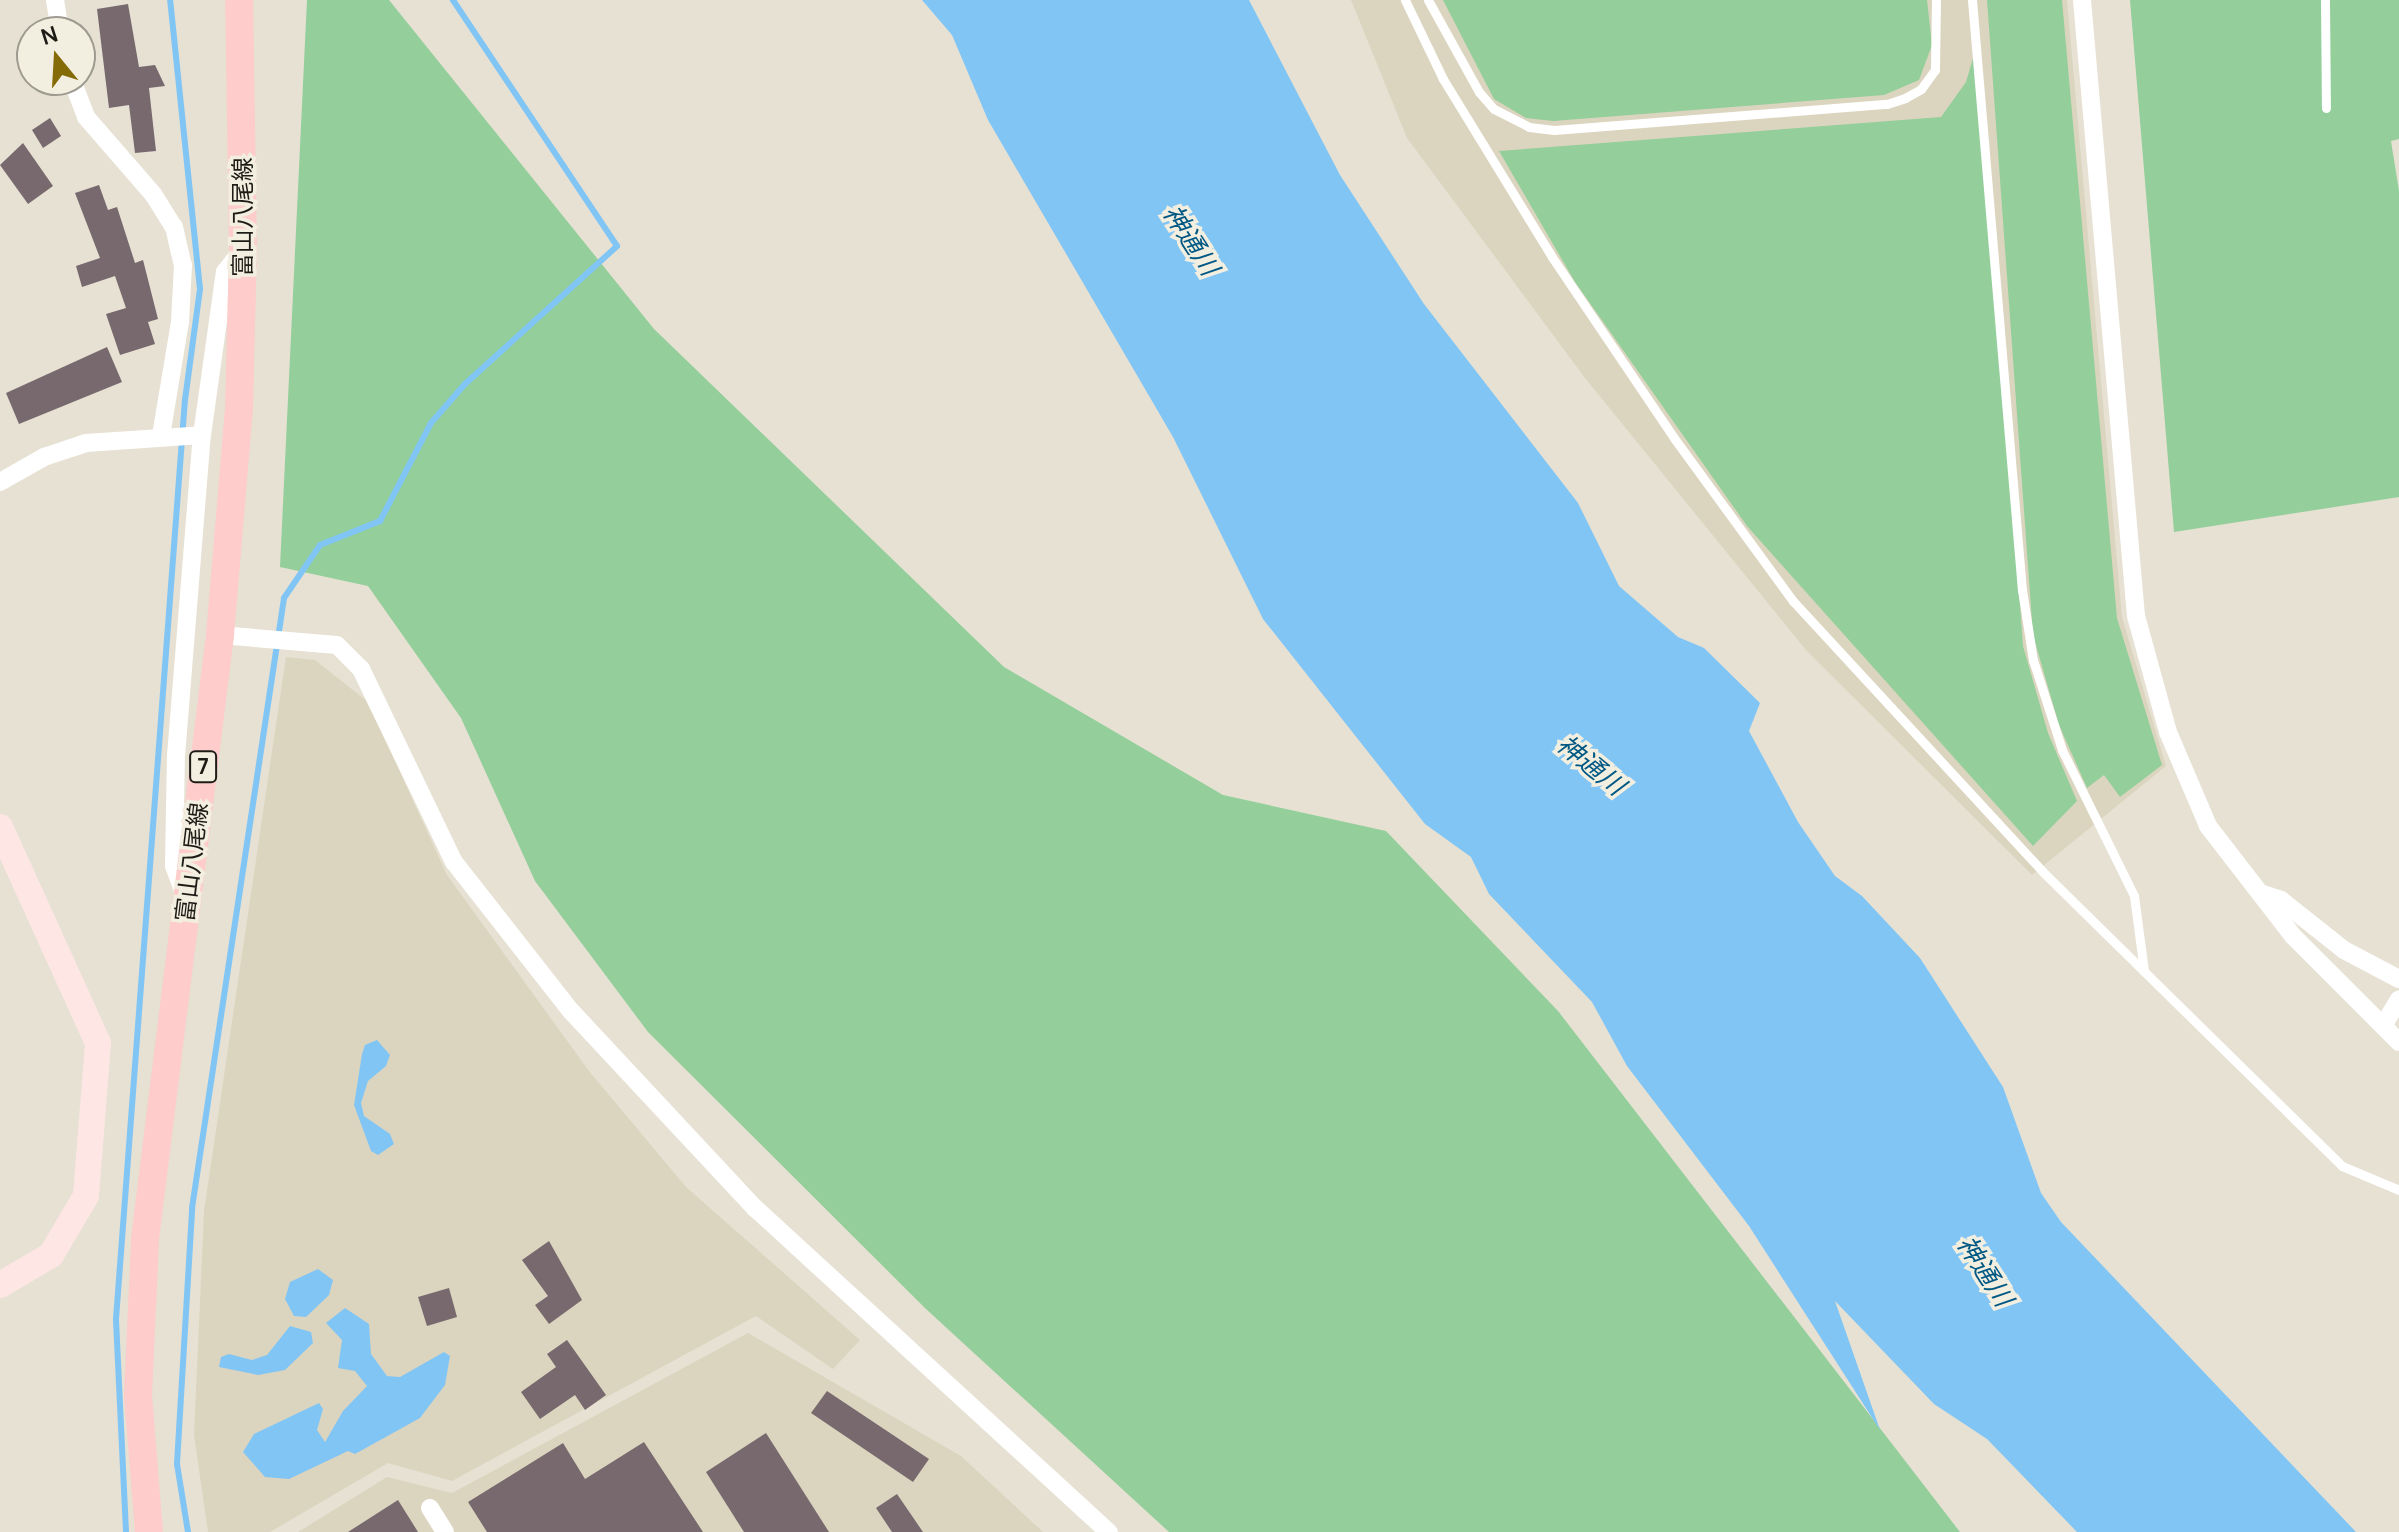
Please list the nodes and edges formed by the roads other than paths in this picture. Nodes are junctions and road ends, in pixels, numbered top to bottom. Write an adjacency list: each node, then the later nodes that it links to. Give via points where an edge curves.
1 (239, 0): 10 (main road, 富山八尾線 / 7)
2 (1405, 0): 17 (lane, via 1443,79 1552,257 1793,601 1940,765)
3 (1428, 0): 4 (lane, via 1479,92 1494,109 1529,127 1554,130 1887,104 1905,98 1921,89 1935,70)
4 (1936, 0)
5 (1972, 0): 17 (lane, via 2022,590 2033,660 2062,750 2134,896)
6 (2082, 0): 15 (street, via 2136,616 2168,732 2208,826)
7 (2325, 0): 9 (lane)
8 (78, 96): 11 (street, via 86,117 174,227 180,252)
9 (2326, 108)
10 (243, 248): 11 (street, via 225,272); 13 (main road, 富山八尾線 / 7, via 239,410)
11 (182, 435): 12 (street, via 86,443 44,457); 16 (street, via 174,866)
12 (0, 482)
13 (220, 635): 16 (main road, 富山八尾線 / 7); 27 (street, via 337,645 361,669 454,862 571,1011 755,1208)
14 (0, 827): 23 (street, via 98,1043 86,1196 51,1255)
15 (2260, 893): 18 (street, via 2281,900 2344,950); 20 (street, via 2293,936)
16 (186, 899): 25 (main road, 富山八尾線 / 7, via 145,1239 138,1395)
17 (2144, 971): 22 (lane, via 2342,1166)
18 (2399, 979)
19 (2399, 999): 20 (street)
20 (2383, 1026): 21 (street)
21 (2399, 1042)
22 (2399, 1190)
23 (0, 1285)
24 (430, 1508): 26 (street)
25 (149, 1532)
26 (445, 1532)
27 (1109, 1532)

